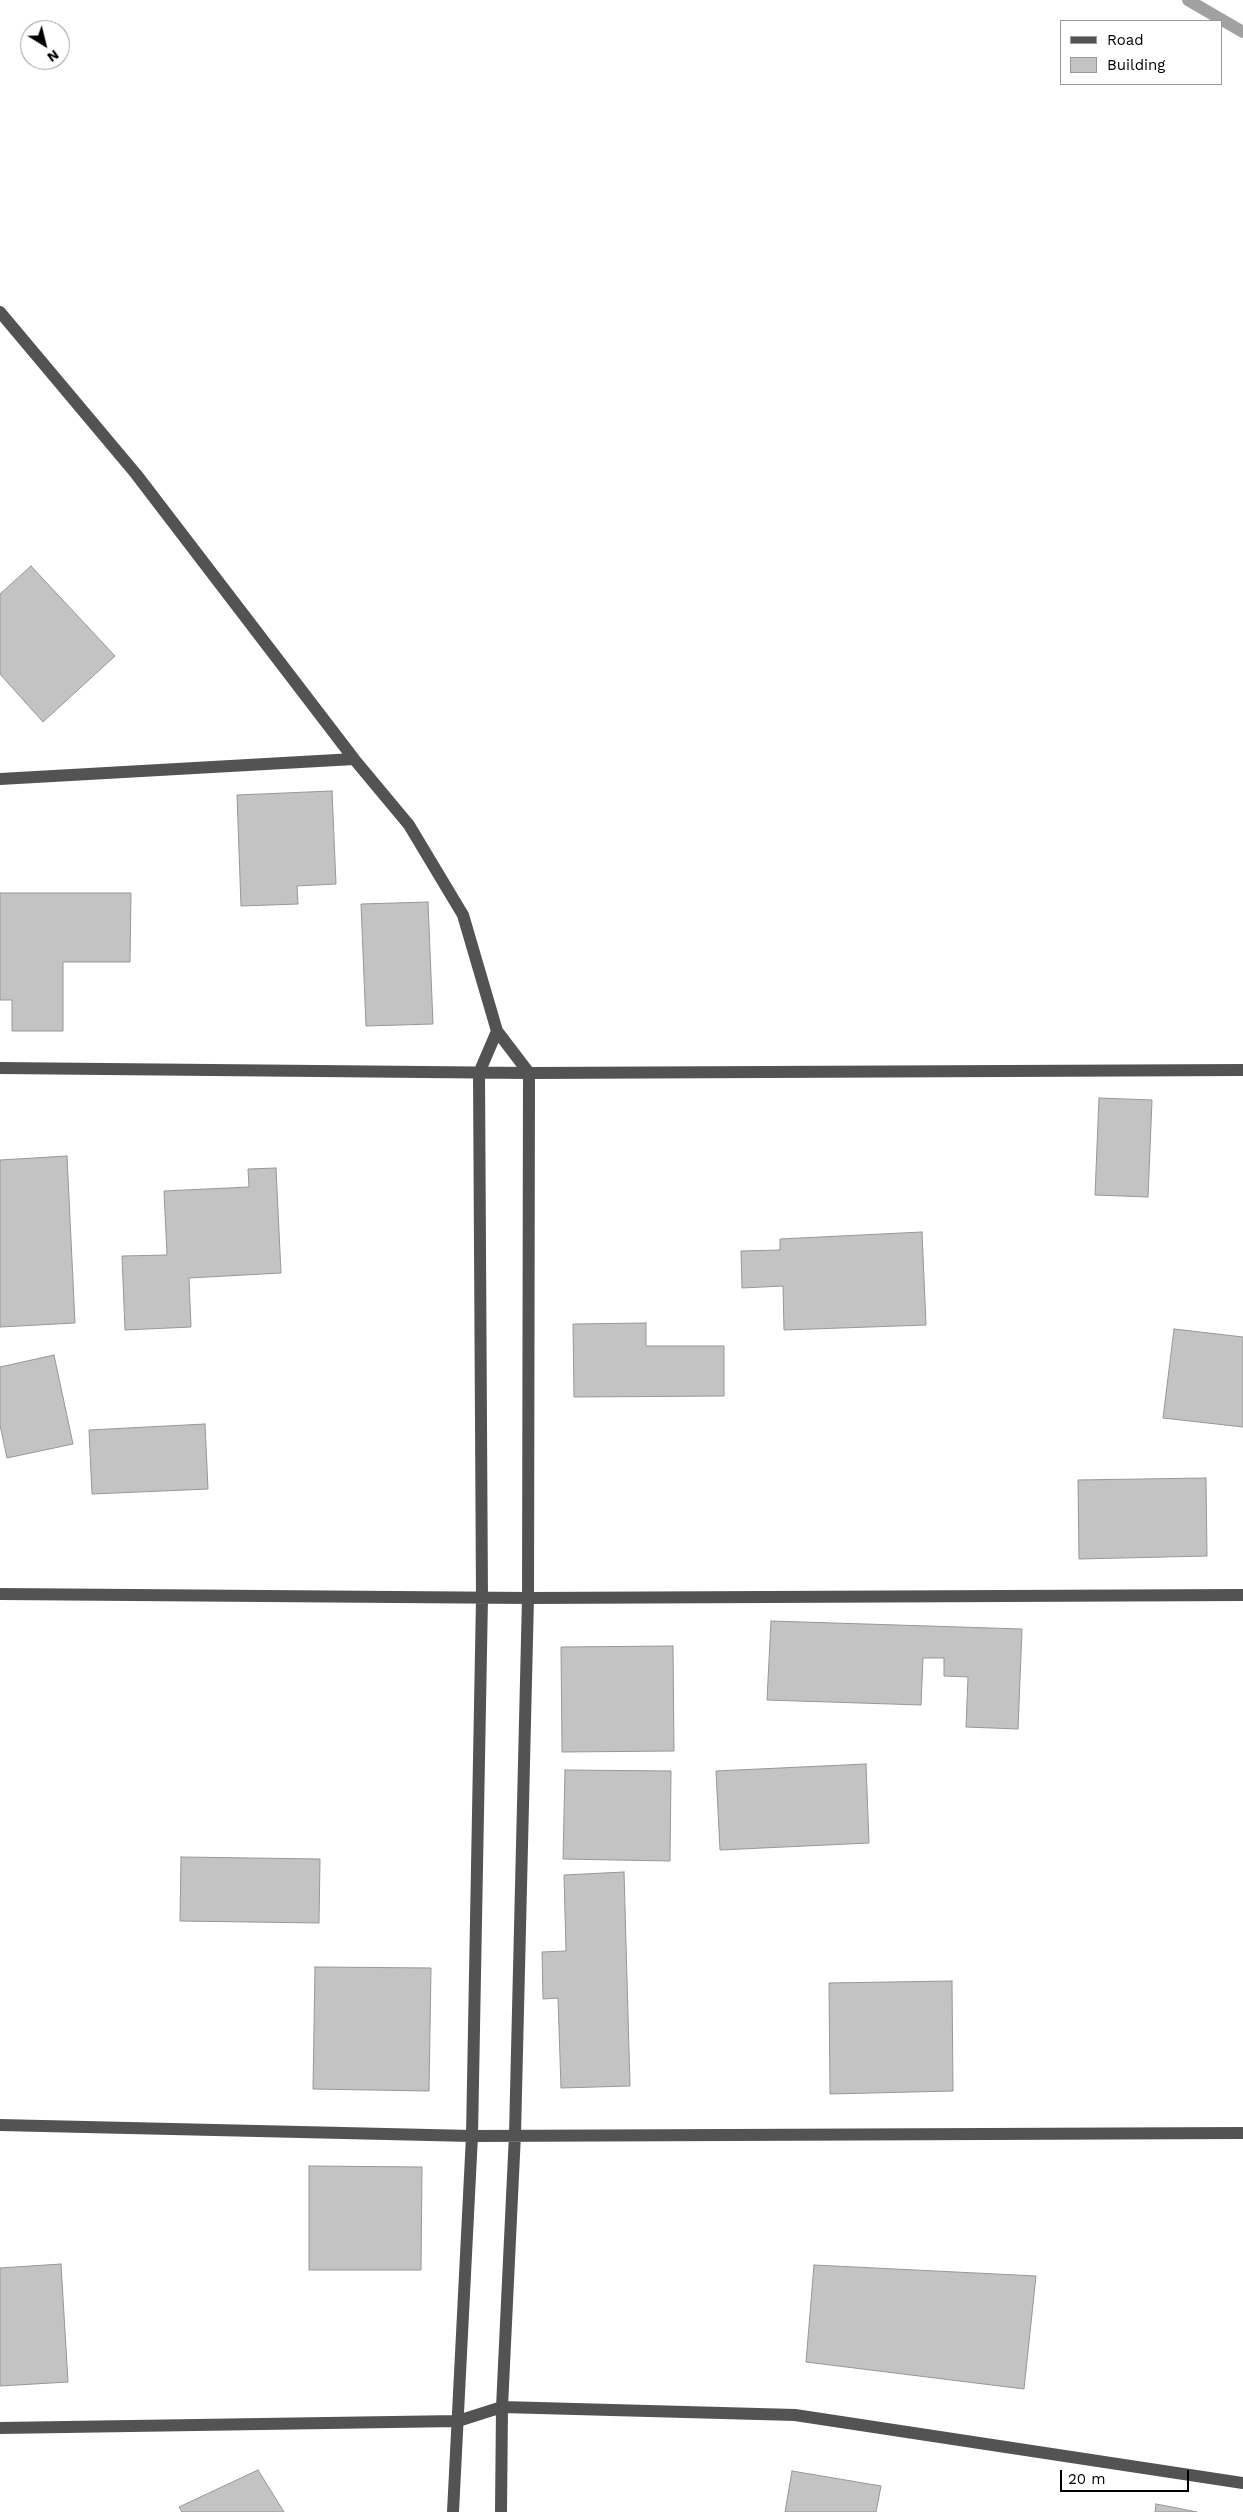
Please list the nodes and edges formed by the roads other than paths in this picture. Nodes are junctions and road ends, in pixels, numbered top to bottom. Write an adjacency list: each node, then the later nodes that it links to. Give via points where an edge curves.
1 (0, 312): 2 (street, via 136,474)
2 (354, 759): 3 (street); 4 (street, via 409,826 463,915)
3 (0, 779)
4 (497, 1031): 7 (street); 8 (street)
5 (0, 1068): 7 (street)
6 (1243, 1070): 8 (street)
7 (480, 1073): 8 (street); 11 (street)
8 (529, 1073): 12 (street)
9 (0, 1594): 11 (street)
10 (1243, 1595): 12 (street)
11 (482, 1598): 12 (street); 16 (street)
12 (528, 1598): 15 (street)
13 (0, 2125): 16 (street)
14 (1243, 2132): 15 (street)
15 (514, 2134): 16 (street); 17 (street)
16 (472, 2136): 18 (street)
17 (502, 2407): 18 (street); 20 (street, via 795,2415); 22 (street)
18 (458, 2421): 19 (street); 21 (street)
19 (0, 2428)
20 (1243, 2483)
21 (453, 2512)
22 (500, 2512)

